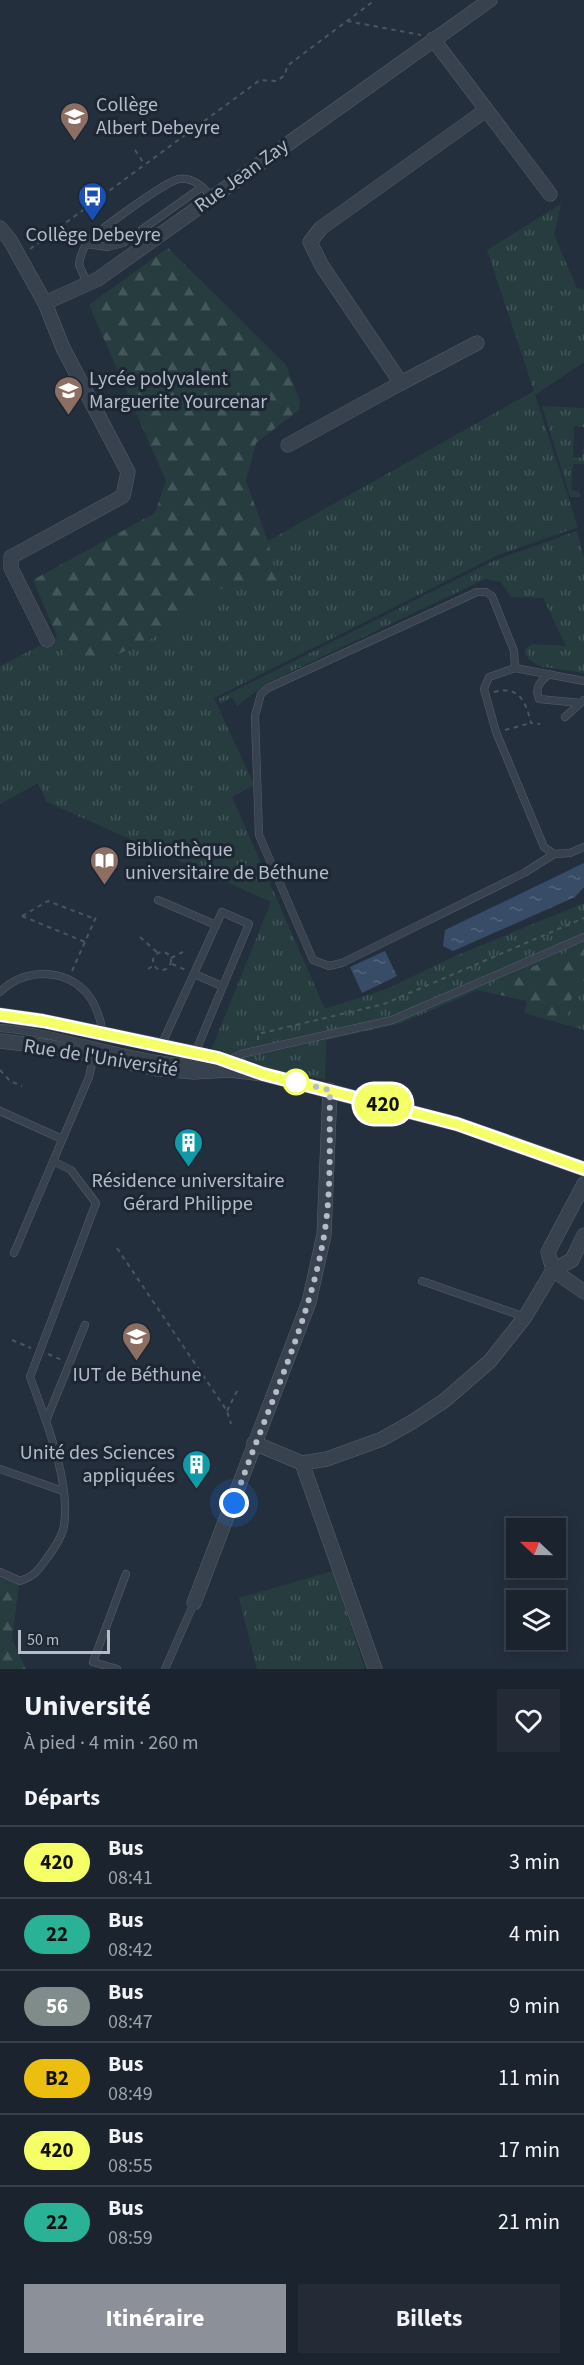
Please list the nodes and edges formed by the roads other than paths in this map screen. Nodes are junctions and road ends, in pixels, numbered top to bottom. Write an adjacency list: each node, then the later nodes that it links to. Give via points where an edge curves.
1 (490, 0): 2 (street, Rue Jean Zay)
2 (427, 37): 3 (street); 4 (street, Rue Jean Zay)
3 (486, 110): 5 (street); 11 (street, via 321,228 310,242)
4 (206, 191): 7 (lane, via 123,243); 7 (lane, via 188,179 170,182); 8 (street, Rue Jean Zay)
5 (550, 194)
6 (0, 228): 9 (street)
7 (86, 244): 8 (lane, via 79,265)
8 (88, 285): 9 (street, Rue Jean Zay)
9 (45, 303): 13 (street, via 63,348 128,472 123,496)
10 (477, 343): 11 (street)
11 (401, 383): 12 (street)
12 (288, 445)
13 (15, 553): 14 (lane); 15 (street, via 10,568)
14 (0, 555)
15 (47, 640)
16 (515, 668): 17 (lane); 22 (lane, via 489,677 485,694 496,732 544,847); 22 (lane, via 514,651 492,596 477,592 268,688 261,694 255,716 259,835 313,960 329,966 524,873)
17 (549, 674): 18 (lane); 19 (lane, via 540,683 539,699)
18 (584, 681)
19 (582, 702): 20 (lane)
20 (565, 717)
21 (584, 847): 22 (lane)
22 (554, 854)
23 (159, 900): 24 (lane)
24 (216, 925): 26 (lane); 27 (lane, via 222,912 249,924)
25 (584, 937): 36 (lane, via 400,1017 241,1054)
26 (194, 974): 27 (lane); 33 (lane)
27 (222, 986): 34 (lane)
28 (0, 992): 31 (lane, via 21,977 36,973 68,979 94,1001 103,1026)
29 (0, 1015): 31 (street)
30 (0, 1028): 36 (lane, via 156,1059 197,1064)
31 (100, 1034): 33 (street)
32 (0, 1041): 35 (street, Rue de l'Université)
33 (160, 1047): 34 (street)
34 (195, 1053): 36 (street)
35 (94, 1055): 37 (street, Rue de l'Université, via 167,1070); 40 (lane, via 89,1077)
36 (227, 1061): 37 (street)
37 (263, 1074): 38 (street, Rue de l'Université)
38 (330, 1090): 42 (street, Rue de l'Université, via 457,1124); 52 (street, via 324,1235 302,1326)
39 (0, 1112): 40 (lane)
40 (62, 1139): 41 (lane)
41 (53, 1161): 45 (lane); 51 (lane, via 71,1170 96,1203 30,1377)
42 (584, 1169)
43 (584, 1184): 46 (street, via 549,1252)
44 (584, 1235): 46 (street, via 572,1260)
45 (14, 1253)
46 (553, 1270): 48 (street); 49 (street)
47 (422, 1281): 49 (lane)
48 (584, 1292)
49 (525, 1317): 53 (street, via 490,1361 444,1401 355,1450 327,1460)
50 (85, 1325): 51 (lane)
51 (46, 1421): 55 (lane)
52 (254, 1443): 53 (street); 58 (street)
53 (302, 1463): 61 (street)
54 (0, 1468): 55 (lane)
55 (63, 1491): 56 (lane, via 64,1527 34,1576 20,1581)
56 (0, 1572)
57 (126, 1574): 59 (lane, via 93,1662)
58 (194, 1603): 60 (lane)
59 (117, 1669)
60 (165, 1669)
61 (375, 1669)

